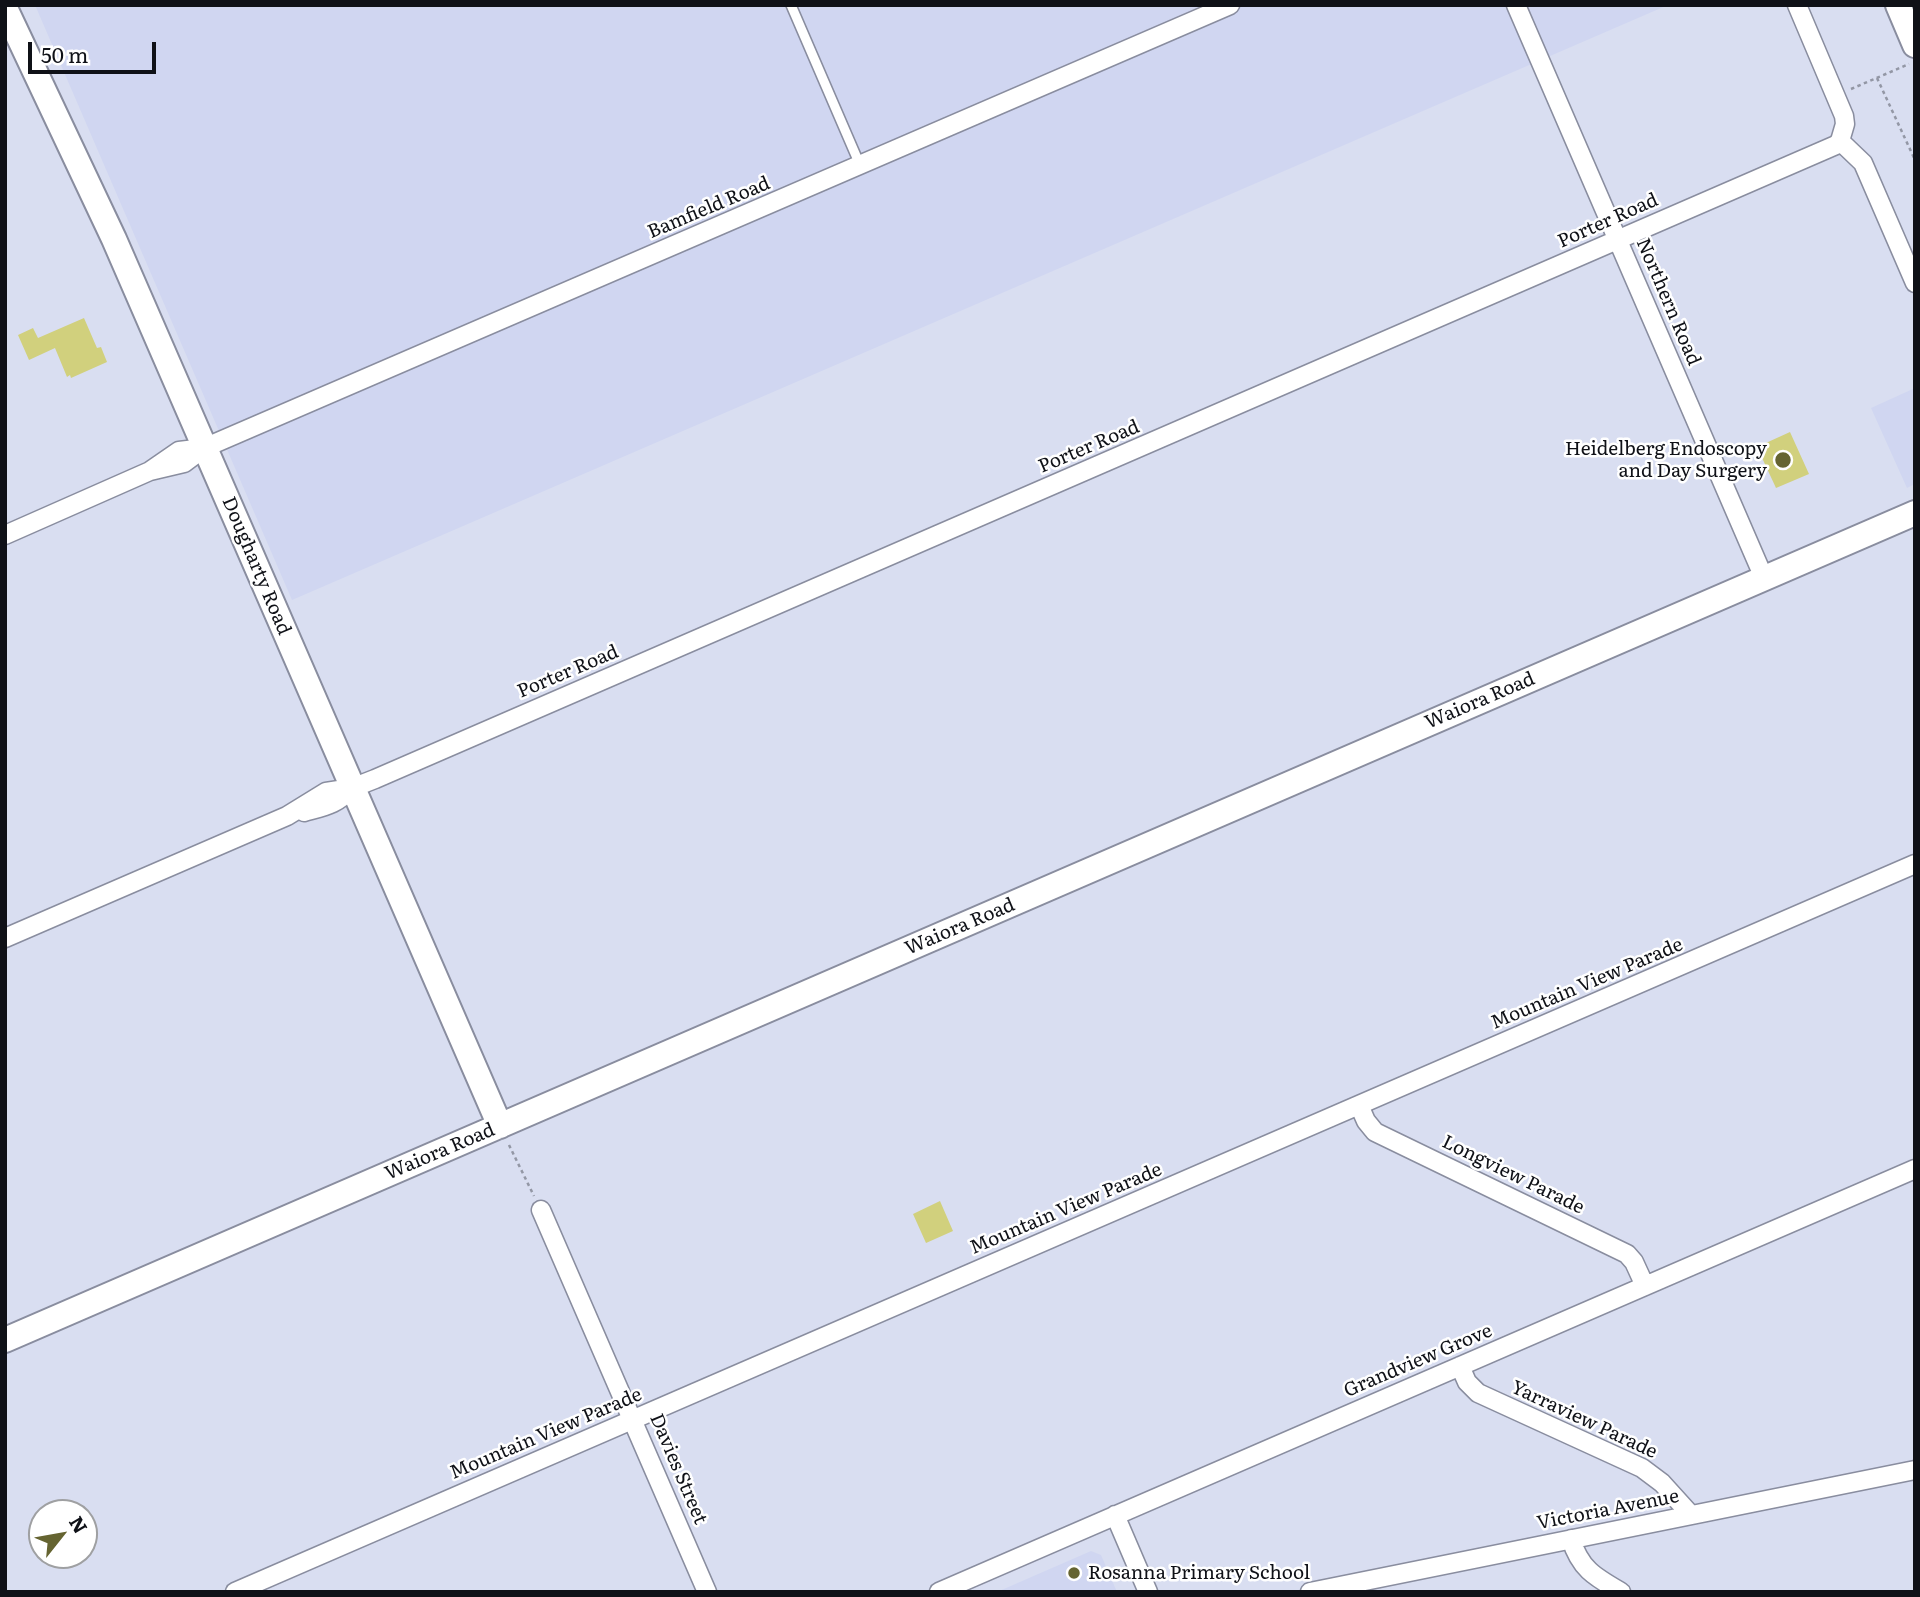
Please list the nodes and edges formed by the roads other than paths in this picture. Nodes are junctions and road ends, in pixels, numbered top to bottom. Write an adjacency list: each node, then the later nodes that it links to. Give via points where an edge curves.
1 (792, 5): 9 (lane)
2 (1230, 5): 9 (street, Bamfield Road)
3 (1516, 5): 10 (street, Northern Road)
4 (1797, 5): 8 (street, via 1845,124)
5 (1898, 5): 7 (main road)
6 (5, 8): 12 (main road, Dougharty Road, via 114,239)
7 (1915, 45)
8 (1840, 141): 10 (street, Porter Road); 11 (street, via 1863,163)
9 (860, 166): 12 (street, Bamfield Road)
10 (1618, 240): 15 (street, Northern Road); 16 (street, Porter Road)
11 (1915, 283)
12 (205, 448): 14 (street, Bamfield Road, via 184,463 150,471); 16 (main road, Dougharty Road)
13 (1915, 513): 15 (main road, Waiora Road)
14 (5, 535)
15 (1764, 578): 20 (main road, Waiora Road)
16 (352, 788): 18 (street, Porter Road, via 332,805 287,816); 20 (main road, Dougharty Road)
17 (1915, 864): 19 (street, Mountain View Parade)
18 (5, 938)
19 (1359, 1105): 23 (street, Longview Parade, via 1375,1132 1627,1254); 26 (street, Mountain View Parade)
20 (500, 1126): 24 (main road, Waiora Road)
21 (1915, 1169): 23 (street, Grandview Grove)
22 (541, 1210): 26 (street, Davies Street)
23 (1645, 1286): 25 (street, Grandview Grove)
24 (5, 1340)
25 (1460, 1366): 28 (street, Grandview Grove); 29 (street, Yarraview Parade, via 1478,1393 1653,1475)
26 (633, 1419): 31 (street, Mountain View Parade); 32 (street, Davies Street)
27 (1915, 1470): 29 (street, Victoria Avenue)
28 (1115, 1515): 33 (street, Grandview Grove); 34 (street)
29 (1690, 1515): 30 (street, Victoria Avenue)
30 (1571, 1539): 35 (street, Victoria Avenue); 36 (street, via 1585,1569)
31 (235, 1592)
32 (707, 1592)
33 (939, 1592)
34 (1149, 1592)
35 (1310, 1592)
36 (1621, 1592)

